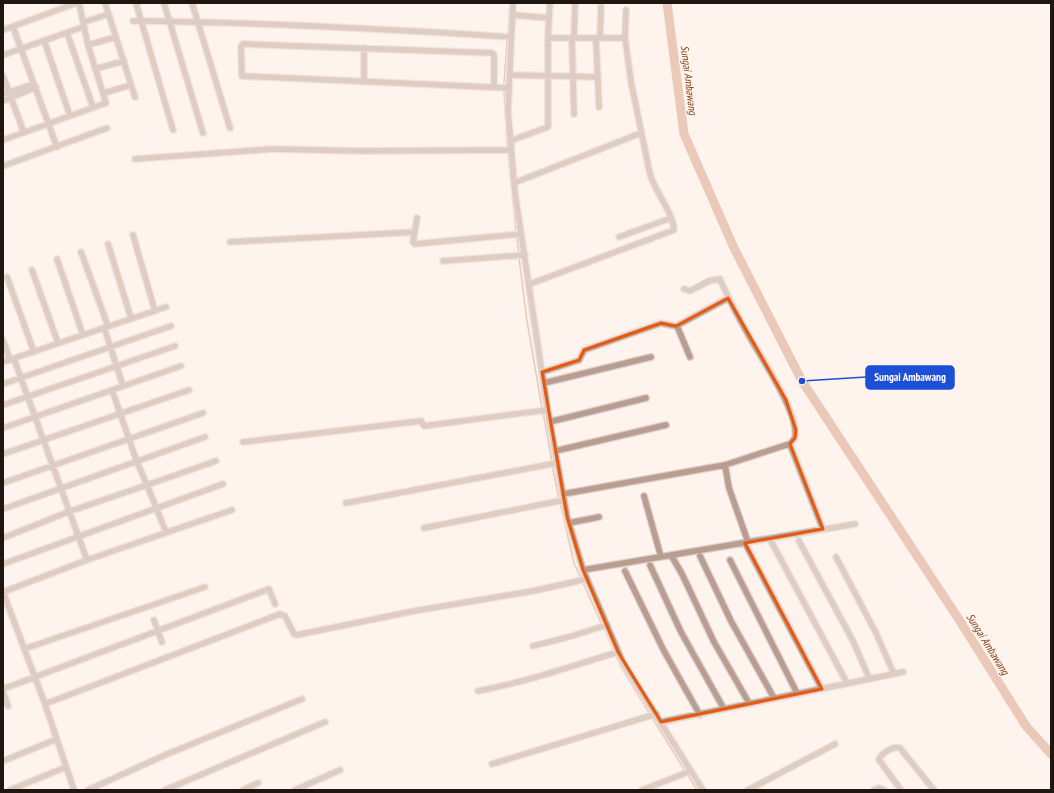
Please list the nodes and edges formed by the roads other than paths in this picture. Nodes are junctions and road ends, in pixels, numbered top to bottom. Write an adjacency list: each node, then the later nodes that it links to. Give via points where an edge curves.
1 (77, 3): 18 (street); 19 (street)
2 (105, 3): 11 (street)
3 (136, 3): 15 (street)
4 (164, 3): 16 (street)
5 (192, 3): 17 (street)
6 (513, 3): 12 (street)
7 (550, 3): 13 (street)
8 (575, 4): 27 (street)
9 (601, 7): 25 (street)
10 (626, 10): 28 (street)
11 (108, 14): 18 (street); 22 (street)
12 (513, 15): 13 (street); 23 (street)
13 (549, 18): 24 (street)
14 (133, 21): 15 (street)
15 (141, 21): 16 (street); 57 (street)
16 (168, 21): 17 (street); 59 (street)
17 (197, 21): 23 (street); 56 (street)
18 (84, 24): 21 (street); 29 (street)
19 (14, 27): 20 (street); 31 (street)
20 (3, 30)
21 (67, 33): 26 (street); 50 (street)
22 (116, 37): 29 (street); 33 (street)
23 (512, 37): 35 (street)
24 (548, 38): 27 (street); 37 (street)
25 (598, 38): 27 (street); 28 (street); 39 (street)
26 (44, 40): 31 (street); 53 (street)
27 (573, 40): 38 (street)
28 (625, 41): 60 (street)
29 (88, 45): 34 (street)
30 (364, 48): 40 (street); 40 (street, via 243,44 241,46 242,76); 43 (street, via 492,53)
31 (21, 50): 32 (street); 41 (street)
32 (3, 55)
33 (124, 61): 34 (street); 42 (street)
34 (95, 69): 45 (street)
35 (510, 75): 37 (street); 44 (street)
36 (3, 76): 47 (street)
37 (547, 76): 38 (street); 62 (street, via 548,127)
38 (573, 76): 39 (street); 52 (street)
39 (598, 77): 51 (street)
40 (364, 82): 43 (street)
41 (35, 85): 47 (street); 54 (street)
42 (131, 85): 45 (street); 48 (street)
43 (494, 87): 44 (street)
44 (509, 88): 62 (street)
45 (104, 93): 50 (street, via 106,103)
46 (3, 94): 47 (street)
47 (11, 95): 49 (street); 58 (street)
48 (135, 97)
49 (3, 101)
50 (93, 107): 53 (street)
51 (600, 107)
52 (574, 114)
53 (70, 116): 54 (street)
54 (48, 124): 58 (street); 63 (street)
55 (107, 128): 63 (street)
56 (230, 128)
57 (173, 130)
58 (24, 133): 61 (street)
59 (203, 133)
60 (641, 133): 67 (street); 69 (street, via 652,182)
61 (3, 140)
62 (510, 141): 64 (street)
63 (56, 147): 66 (street)
64 (511, 150): 65 (street, via 273,149); 67 (street)
65 (135, 158)
66 (3, 166)
67 (514, 183): 71 (street)
68 (417, 218): 70 (street)
69 (671, 218): 73 (street); 82 (street, via 674,230)
70 (415, 232): 71 (street, via 415,244); 74 (street)
71 (521, 234): 77 (street)
72 (132, 235): 86 (street)
73 (618, 237)
74 (230, 242)
75 (108, 244): 87 (street)
76 (81, 252): 90 (street)
77 (525, 254): 79 (street); 82 (street)
78 (57, 259): 91 (street)
79 (443, 261)
80 (32, 270): 93 (street)
81 (7, 277): 96 (street)
82 (530, 284): 103 (street)
83 (684, 288): 84 (street, via 690,291 718,278)
84 (728, 298): 89 (street); 124 (street, via 786,400 796,430 795,438)
85 (166, 307): 86 (street)
86 (155, 310): 87 (street)
87 (131, 318): 90 (street)
88 (171, 326): 94 (street)
89 (677, 326): 98 (street); 103 (street, via 661,323 584,350 579,360)
90 (106, 327): 91 (street); 94 (street)
91 (83, 335): 93 (street)
92 (3, 340): 99 (street)
93 (58, 343): 96 (street)
94 (110, 346): 101 (street); 104 (street)
95 (175, 346): 101 (street)
96 (34, 352): 99 (street)
97 (651, 357): 105 (street)
98 (690, 357)
99 (12, 360): 100 (street); 104 (street)
100 (3, 362)
101 (116, 366): 107 (street); 110 (street)
102 (181, 366): 107 (street)
103 (542, 372): 105 (street)
104 (20, 378): 106 (street); 110 (street)
105 (544, 383): 113 (street)
106 (3, 384)
107 (123, 386): 108 (street)
108 (112, 390): 114 (street); 116 (street)
109 (189, 390): 114 (street)
110 (26, 397): 112 (street); 116 (street)
111 (646, 398): 117 (street)
112 (3, 406)
113 (547, 410): 117 (street); 123 (street, via 424,426 421,421)
114 (120, 413): 120 (street); 122 (street)
115 (203, 413): 120 (street)
116 (34, 417): 119 (street); 122 (street)
117 (549, 422): 125 (street)
118 (666, 425): 125 (street)
119 (3, 428)
120 (128, 437): 128 (street); 129 (street)
121 (205, 437): 128 (street)
122 (42, 440): 126 (street); 129 (street)
123 (243, 442)
124 (790, 444): 131 (street); 147 (street)
125 (555, 451): 130 (street)
126 (3, 454)
127 (216, 461): 134 (street)
128 (137, 462): 134 (street); 135 (street)
129 (52, 464): 132 (street); 135 (street)
130 (557, 464): 137 (street); 138 (street)
131 (725, 465): 137 (street); 153 (street, via 729,488)
132 (3, 483)
133 (224, 484): 139 (street)
134 (147, 485): 139 (street); 142 (street)
135 (60, 488): 140 (street); 142 (street)
136 (644, 496): 156 (street)
137 (564, 497): 144 (street); 146 (street)
138 (346, 503)
139 (157, 508): 148 (street); 149 (street)
140 (3, 509)
141 (232, 510): 148 (street)
142 (68, 512): 149 (street); 150 (street)
143 (599, 517): 144 (street)
144 (569, 523): 162 (street)
145 (855, 524): 147 (street)
146 (424, 528)
147 (823, 529): 153 (street)
148 (166, 532): 158 (street)
149 (78, 537): 158 (street); 160 (street)
150 (3, 538)
151 (771, 541): 178 (street)
152 (799, 541): 177 (street, via 853,641)
153 (746, 542): 154 (street); 180 (street)
154 (671, 555): 156 (street); 186 (street, via 714,642)
155 (700, 556): 184 (street)
156 (661, 557): 162 (street)
157 (836, 557): 175 (street, via 876,633)
158 (87, 560): 172 (street, via 3,592)
159 (730, 560): 183 (street)
160 (3, 564)
161 (650, 565): 189 (street, via 681,632)
162 (583, 570): 164 (street)
163 (625, 571): 191 (street, via 664,651)
164 (587, 579): 168 (street); 187 (street, via 298,635 294,634 285,616 280,614)
165 (206, 587): 172 (street)
166 (275, 604): 169 (street, via 269,589)
167 (154, 620): 169 (street)
168 (606, 624): 171 (street); 173 (street)
169 (157, 631): 170 (street); 176 (street)
170 (162, 642)
171 (533, 646)
172 (24, 649): 176 (street)
173 (618, 652): 182 (street, via 548,675); 190 (street)
174 (903, 672): 175 (street)
175 (894, 674): 177 (street)
176 (34, 677): 179 (street); 187 (street)
177 (869, 678): 178 (street)
178 (847, 683): 180 (street)
179 (3, 689)
180 (822, 689): 183 (street)
181 (3, 692): 188 (street)
182 (478, 692)
183 (797, 693): 184 (street)
184 (774, 698): 186 (street)
185 (302, 699): 204 (street, via 165,755)
186 (749, 703): 189 (street)
187 (45, 704): 194 (street)
188 (8, 706)
189 (724, 709): 191 (street)
190 (656, 714): 193 (street); 197 (street)
191 (700, 714): 193 (street)
192 (325, 722): 205 (street)
193 (661, 722): 200 (street)
194 (57, 739): 196 (street); 198 (street)
195 (835, 744): 210 (street)
196 (3, 761)
197 (492, 764)
198 (66, 767): 202 (street); 203 (street)
199 (340, 770): 207 (street)
200 (691, 772): 208 (street); 209 (street)
201 (258, 783): 206 (street)
202 (10, 790)
203 (74, 790)
204 (88, 790)
205 (164, 790)
206 (243, 790)
207 (295, 790)
208 (642, 790)
209 (703, 790)
210 (748, 790)
211 (874, 790): 212 (street)
212 (884, 790)
213 (901, 790): 214 (street, via 878,760 880,756 898,747)
214 (934, 790)

